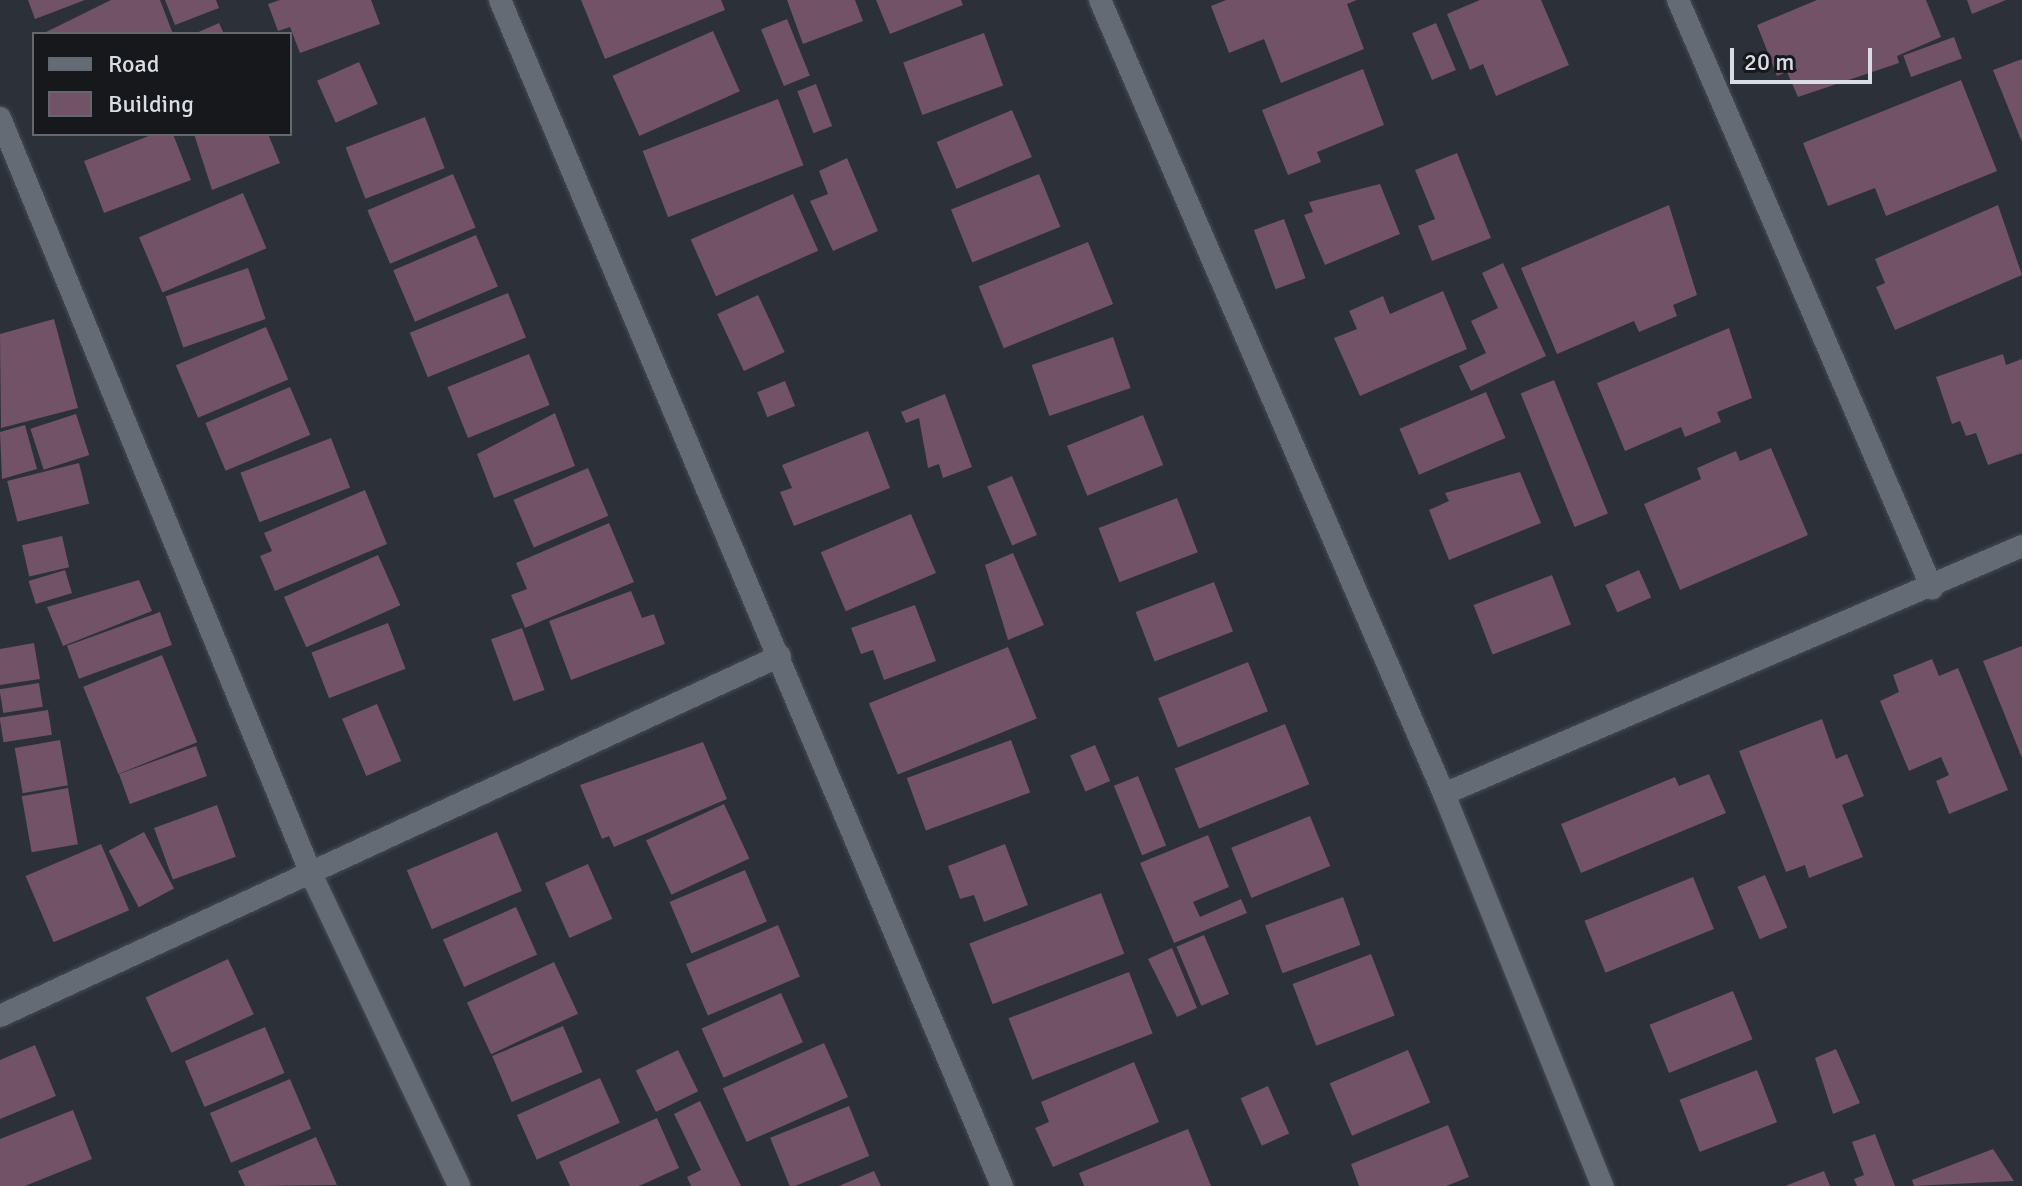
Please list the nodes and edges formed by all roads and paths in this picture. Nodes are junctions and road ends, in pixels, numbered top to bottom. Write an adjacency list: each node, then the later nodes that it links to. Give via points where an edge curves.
1 (500, 0): 7 (street)
2 (1100, 0): 8 (street)
3 (1678, 0): 6 (street)
4 (0, 118): 9 (street)
5 (2022, 546): 6 (street)
6 (1932, 588): 8 (street)
7 (780, 656): 9 (street); 12 (street)
8 (1444, 794): 13 (street)
9 (312, 876): 10 (street); 11 (street)
10 (0, 1016)
11 (459, 1186)
12 (1002, 1186)
13 (1602, 1186)

